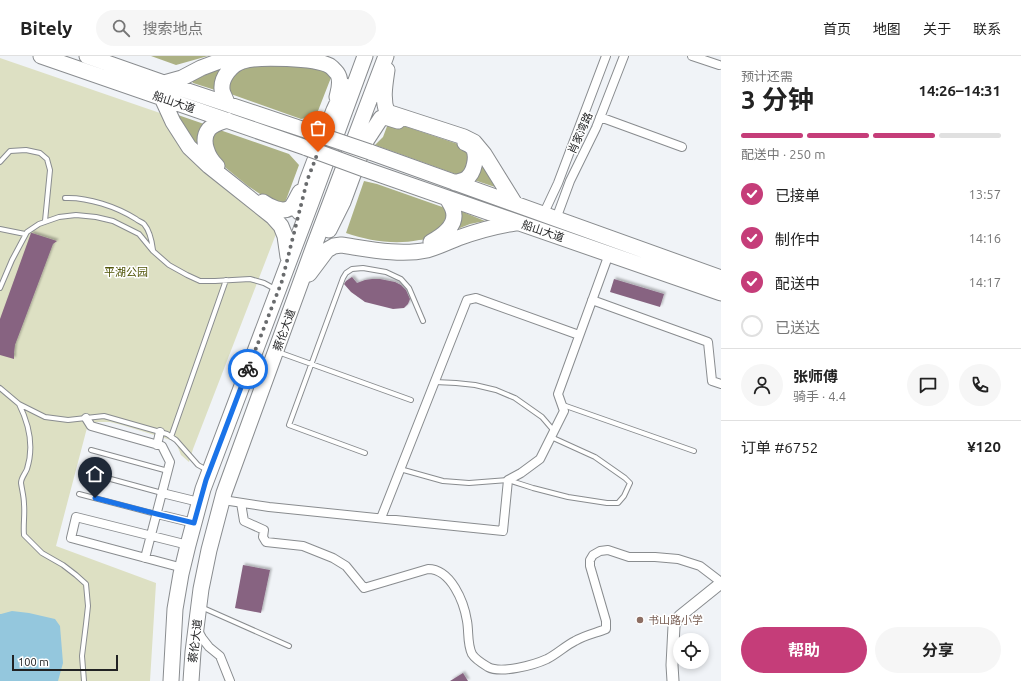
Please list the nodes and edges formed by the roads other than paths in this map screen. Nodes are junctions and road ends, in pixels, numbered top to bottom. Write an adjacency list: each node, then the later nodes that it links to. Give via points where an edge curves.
1 (41, 56): 14 (highway, 船山大道)
2 (87, 56): 13 (highway, 船山大道)
3 (233, 56): 13 (highway)
4 (306, 56): 5 (highway)
5 (332, 56)
6 (358, 56): 16 (highway, 蔡伦大道)
7 (365, 56): 39 (highway, 蔡伦大道)
8 (606, 56): 28 (street, via 558,183)
9 (624, 56): 17 (street, 肖家湾路)
10 (692, 56): 12 (street)
11 (388, 58): 20 (highway); 27 (highway, via 384,99 387,112 474,142); 43 (highway, 蔡伦大道)
12 (718, 65)
13 (164, 83): 15 (highway, 船山大道)
14 (162, 98): 18 (highway, 船山大道); 35 (highway, via 189,147 274,217 285,236)
15 (227, 103): 16 (highway, via 222,89 224,78 236,64 262,58 287,59 316,62 331,67 338,74 340,83); 20 (highway, 船山大道, bridge)
16 (334, 110): 22 (highway, 蔡伦大道)
17 (600, 117): 19 (street); 28 (street, 肖家湾路)
18 (227, 120): 22 (highway, via 209,129 205,145 208,155 215,164 266,205 280,210 290,208); 25 (highway, 船山大道, bridge)
19 (682, 147)
20 (367, 148): 23 (highway, 船山大道); 23 (highway, via 381,118 385,117 467,144 474,152 472,171 466,179); 26 (highway)
21 (0, 162): 29 (lane, via 10,151 26,150 40,153 47,159 50,170)
22 (307, 181): 35 (highway, 蔡伦大道)
23 (455, 183): 27 (highway, 船山大道)
24 (65, 198): 33 (lane, via 100,203 125,212 144,224 152,239)
25 (447, 198): 26 (highway, via 453,209 454,218 448,230 430,243 396,248 359,243 339,237 336,231); 30 (highway, 船山大道)
26 (343, 202): 36 (highway)
27 (515, 204): 28 (highway, 船山大道)
28 (550, 217): 37 (highway, 船山大道)
29 (46, 221): 32 (lane); 33 (lane, via 76,215 113,221 138,234)
30 (518, 223): 34 (highway, 船山大道); 36 (highway, via 496,226 439,246 412,252 334,246 327,250)
31 (0, 229): 32 (lane)
32 (25, 234): 40 (lane)
33 (153, 251): 38 (lane, via 169,265 200,281)
34 (609, 254): 41 (highway, 船山大道); 42 (street)
35 (288, 257): 39 (highway, 蔡伦大道)
36 (308, 275): 43 (highway)
37 (721, 278)
38 (226, 280): 39 (lane, via 250,279); 57 (lane)
39 (280, 285): 64 (highway, 蔡伦大道)
40 (0, 288)
41 (721, 293)
42 (592, 300): 45 (street); 49 (street, via 708,342 712,381)
43 (291, 310): 46 (highway, 蔡伦大道)
44 (423, 320): 47 (lane, via 409,288 401,279 386,272 352,269 343,278)
45 (580, 335): 48 (street, via 476,298 467,300); 53 (street, via 558,394)
46 (276, 351): 47 (lane); 69 (highway, 蔡伦大道)
47 (312, 364): 51 (lane); 61 (lane, via 289,425)
48 (434, 382): 56 (lane, via 475,385 515,398 542,417); 62 (street)
49 (721, 384)
50 (0, 388): 52 (lane)
51 (410, 400)
52 (19, 404): 54 (lane, via 44,417 68,420); 83 (lane, via 25,415 31,441 27,469 21,482 25,507 24,535 42,553 86,584 88,606 82,656)
53 (561, 405): 56 (street, via 564,411); 60 (lane)
54 (86, 418): 55 (lane, via 104,416); 58 (street, via 91,426)
55 (160, 432): 57 (lane); 58 (street)
56 (552, 434): 66 (street, via 540,459); 66 (lane, via 595,457 630,483 618,503 568,497)
57 (171, 437): 64 (lane, via 198,465)
58 (157, 445): 63 (street, via 162,446 170,462)
59 (91, 450): 63 (lane)
60 (694, 451)
61 (365, 452)
62 (400, 469): 66 (lane, via 443,481 468,483); 73 (street)
63 (168, 471): 67 (street)
64 (209, 471): 70 (highway, 蔡伦大道)
65 (85, 472): 67 (lane)
66 (508, 480): 73 (street, via 503,531)
67 (162, 493): 70 (street); 72 (street)
68 (79, 494): 72 (lane)
69 (223, 500): 71 (street); 80 (highway, 蔡伦大道, via 208,550)
70 (199, 502): 74 (highway, 蔡伦大道)
71 (241, 503): 73 (street); 79 (street, via 244,521 264,530 263,537 266,542 303,546 333,558 346,566 364,588 428,569 440,572 456,589 460,598 467,620 472,654 490,668 504,670 525,667 546,659 574,641 606,629 590,566 593,554 600,550 608,550 629,558 678,559 700,566)
72 (157, 514): 74 (street); 75 (street)
73 (381, 518)
74 (194, 523): 76 (highway, 蔡伦大道)
75 (151, 536): 76 (street); 77 (street); 77 (street, via 76,517 71,538)
76 (188, 545): 78 (highway, 蔡伦大道)
77 (145, 558): 78 (street)
78 (183, 568): 84 (highway, 蔡伦大道, via 175,609)
79 (721, 583): 87 (street, via 676,621)
80 (199, 606): 81 (highway, 蔡伦大道); 82 (lane)
81 (196, 627): 85 (highway, 蔡伦大道); 86 (street, via 209,647 220,656)
82 (289, 646)
83 (84, 681)
84 (171, 681)
85 (191, 681)
86 (230, 681)
87 (673, 681)

